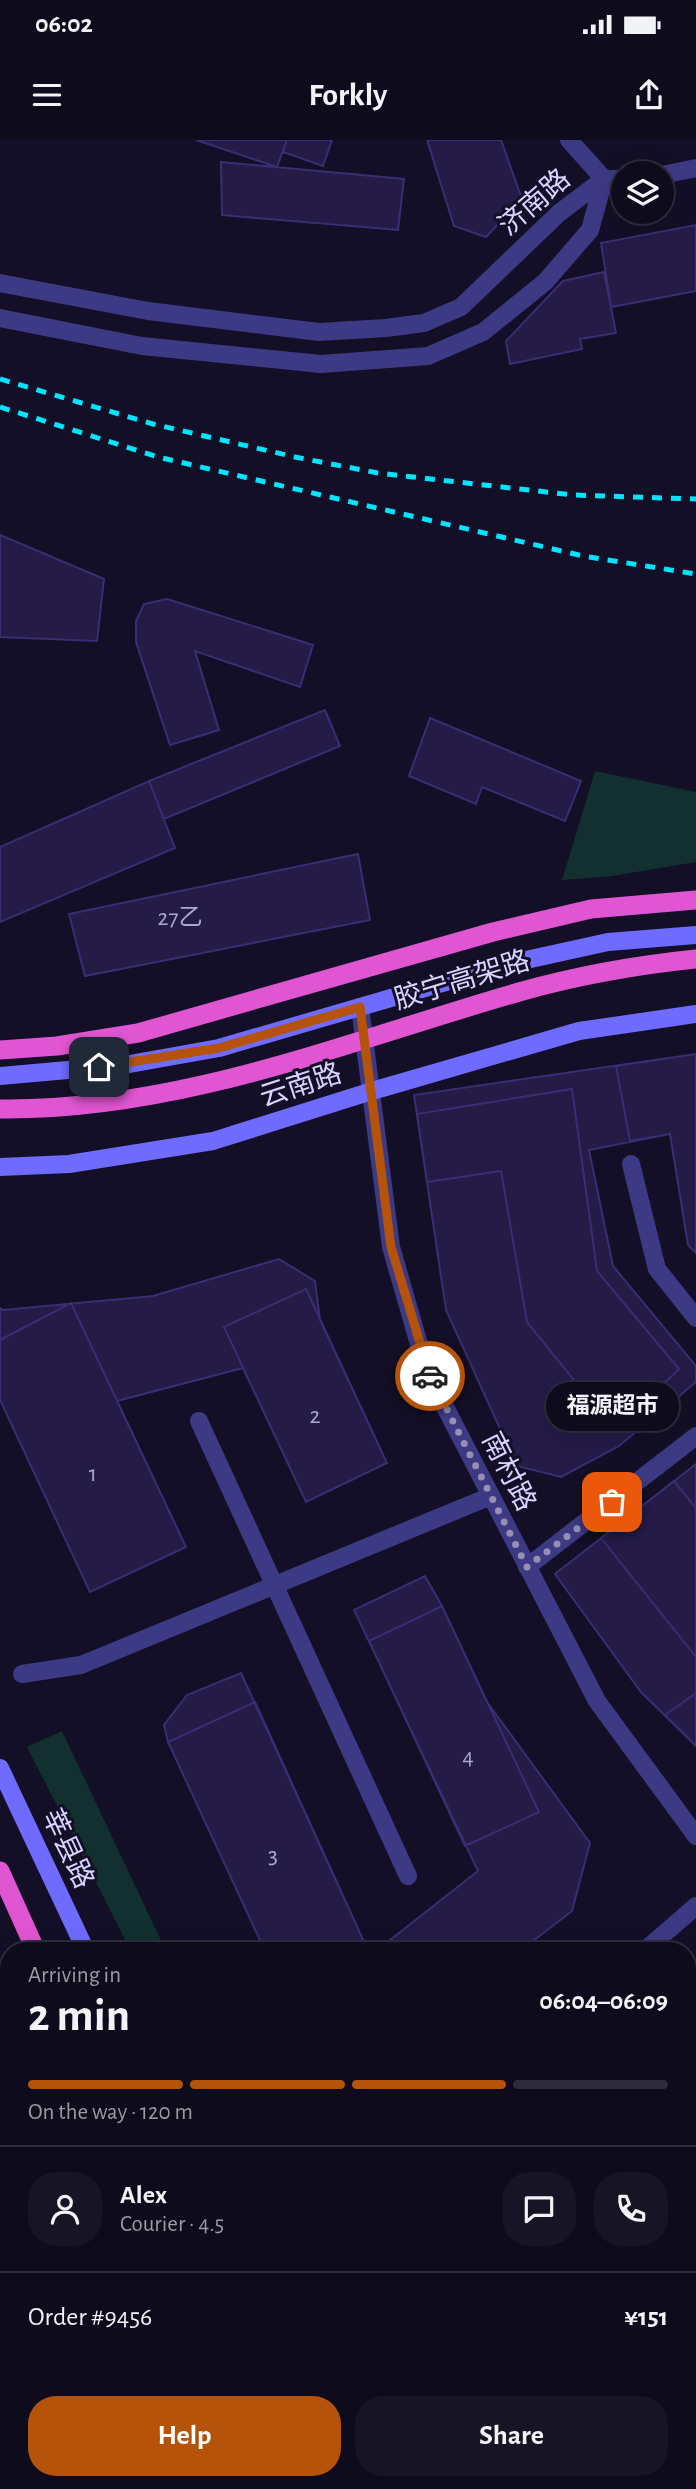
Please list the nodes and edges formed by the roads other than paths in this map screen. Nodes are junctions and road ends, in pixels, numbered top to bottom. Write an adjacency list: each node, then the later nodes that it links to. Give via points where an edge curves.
1 (569, 140): 4 (street)
2 (696, 168): 3 (street)
3 (674, 173)
4 (604, 179): 5 (street); 6 (street, 济南路, via 559,213 461,307 424,323 319,332 148,311); 7 (street, 济南路, via 590,230 545,282 483,332 428,356 321,364 142,346)
5 (611, 179)
6 (0, 283)
7 (0, 318)
8 (696, 900): 13 (highway, via 591,909 493,932 138,1033)
9 (696, 935): 11 (main road, 云南路, via 608,942 508,964)
10 (696, 959): 16 (highway, 胶宁高架路, bridge, via 522,991 204,1086 99,1104)
11 (360, 1007): 14 (main road, 云南路, via 219,1048 124,1065); 15 (street, 南村路)
12 (696, 1014): 15 (main road, 云南路, via 579,1031)
13 (0, 1050)
14 (0, 1076)
15 (372, 1091): 18 (main road, 云南路, via 213,1141 69,1164); 22 (street, 南村路, via 391,1247 428,1372)
16 (0, 1109)
17 (631, 1164): 19 (street, via 657,1269)
18 (0, 1167)
19 (696, 1318)
20 (199, 1421): 24 (street)
21 (696, 1436): 23 (street)
22 (491, 1496): 23 (street, 南村路); 24 (street)
23 (527, 1567): 27 (street, 南村路, via 597,1701)
24 (274, 1586): 25 (street, via 81,1665); 29 (street)
25 (22, 1674)
26 (0, 1769): 32 (main road, 莘县路)
27 (696, 1836)
28 (0, 1871): 31 (highway)
29 (408, 1876)
30 (696, 1906): 33 (street)
31 (32, 1942)
32 (82, 1942)
33 (654, 1942)

